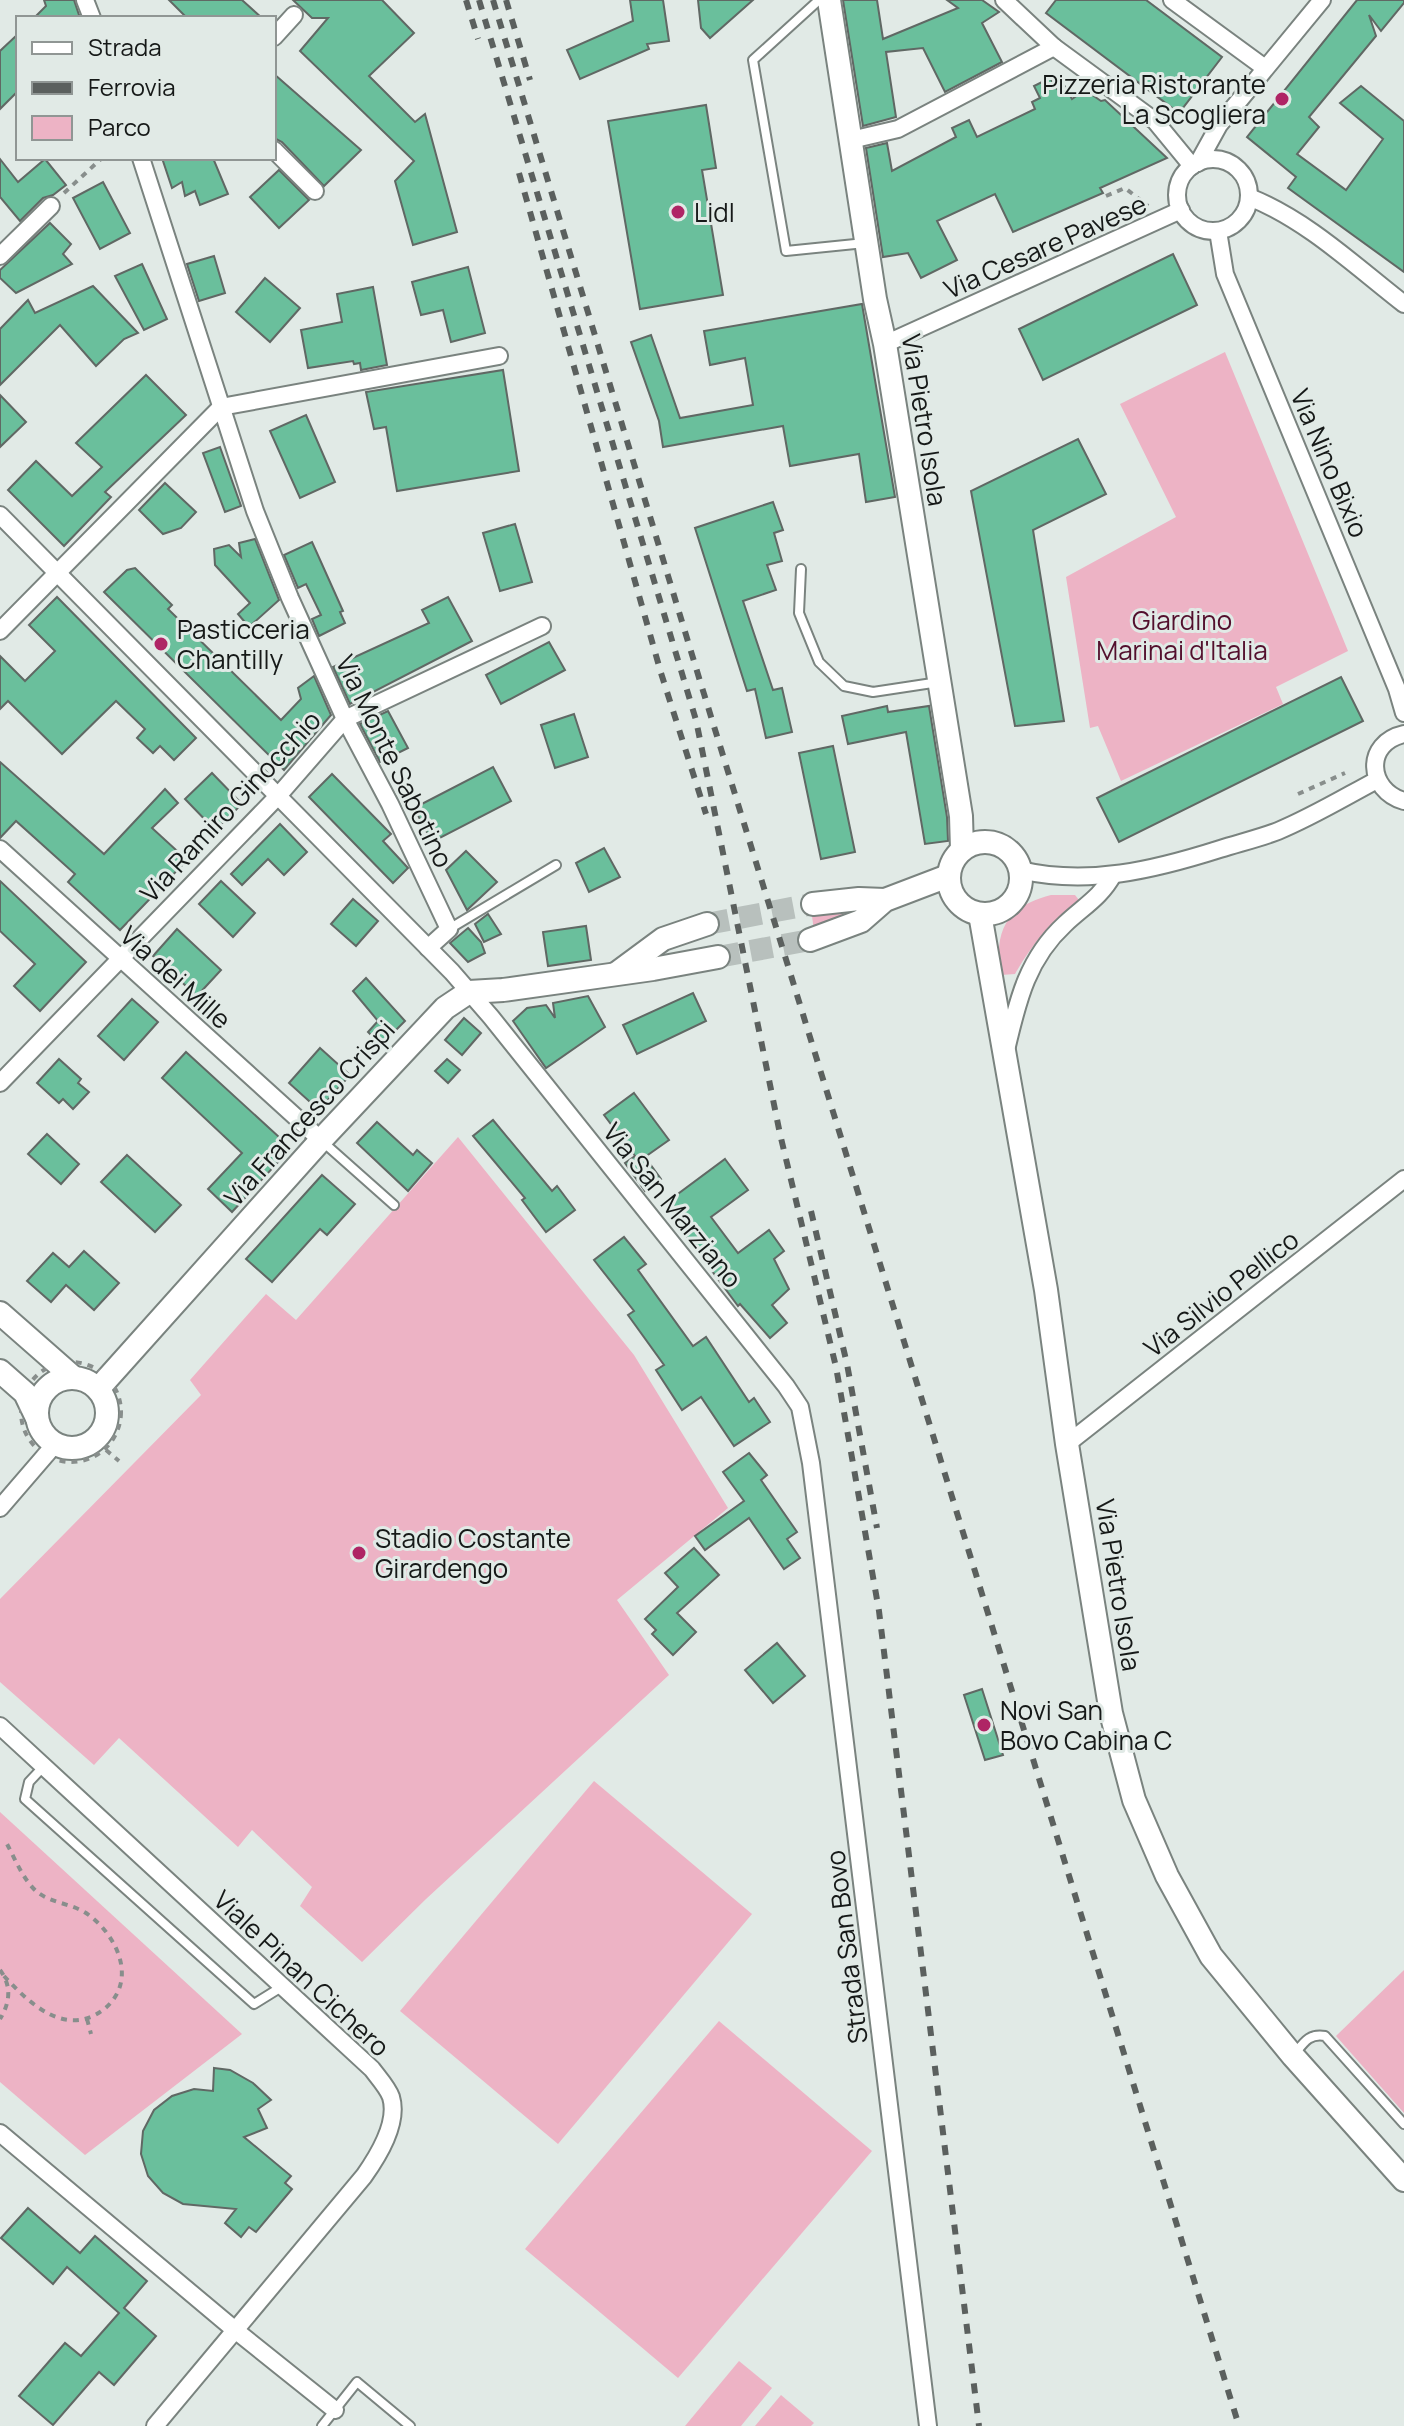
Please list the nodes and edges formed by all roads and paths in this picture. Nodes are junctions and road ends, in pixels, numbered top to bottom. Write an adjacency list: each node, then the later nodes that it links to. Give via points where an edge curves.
1 (819, 0): 22 (lane, via 753,60 786,251)
2 (829, 0): 10 (street, Via Pietro Isola)
3 (1004, 0): 8 (street)
4 (1172, 0): 9 (street)
5 (1322, 0): 9 (street)
6 (294, 15): 7 (street)
7 (276, 35)
8 (1054, 47): 10 (street, via 898,129); 14 (street, via 1155,121)
9 (1265, 68): 14 (street)
10 (851, 140): 22 (street, Via Pietro Isola)
11 (276, 152): 15 (street)
12 (100, 160): 18 (path)
13 (142, 160): 27 (street, Via Monte Sabotino)
14 (1195, 164): 17 (street, via 1229,163 1244,177); 20 (street, via 1178,190)
15 (315, 191)
16 (1106, 196): 19 (path, via 1125,188)
17 (1249, 197): 21 (street, via 1243,216); 24 (street, via 1277,208)
18 (51, 206): 23 (street)
19 (1148, 206)
20 (1181, 210): 21 (street, via 1196,227); 25 (street, Via Cesare Pavese)
21 (1218, 231): 34 (street, Via Nino Bixio, via 1225,274)
22 (866, 242): 25 (street, Via Pietro Isola)
23 (0, 256)
24 (1404, 304)
25 (885, 344): 33 (street, Via Pietro Isola)
26 (499, 356): 27 (street)
27 (221, 407): 30 (street); 35 (street, Via Monte Sabotino, via 255,511)
28 (0, 515): 30 (street, Via San Marziano)
29 (801, 569): 33 (lane, via 799,613 819,662 844,686 873,692)
30 (57, 572): 32 (street); 40 (street, Via San Marziano)
31 (542, 626): 35 (street, Via Ramiro Ginocchio)
32 (0, 631)
33 (939, 682): 43 (street, Via Pietro Isola)
34 (1404, 713)
35 (345, 719): 40 (street, Via Ramiro Ginocchio); 52 (street, Via Monte Sabotino)
36 (1404, 734): 38 (street, via 1391,738 1379,752)
37 (1345, 773): 39 (path)
38 (1377, 780): 41 (street, via 1392,797); 46 (street, via 1278,831 1174,864)
39 (1298, 794)
40 (278, 796): 54 (street, Via San Marziano); 56 (street, Via Ramiro Ginocchio)
41 (1404, 801)
42 (0, 849): 56 (street, Via dei Mille)
43 (962, 850): 45 (street, via 997,844); 47 (street)
44 (556, 865): 52 (lane)
45 (1020, 870): 46 (street, via 1046,876); 50 (street, via 1016,897 994,913)
46 (1113, 875): 59 (street, via 1100,895 1063,925 1038,956 1019,993)
47 (948, 876): 48 (street); 50 (street, via 957,901)
48 (885, 900): 49 (street); 53 (street, via 861,921)
49 (813, 904)
50 (980, 914): 59 (street, Via Pietro Isola)
51 (707, 924): 57 (street, via 663,939)
52 (449, 929): 54 (street)
53 (810, 940)
54 (428, 948): 58 (street, Via San Marziano)
55 (718, 957): 57 (street)
56 (120, 959): 60 (street, Via Ramiro Ginocchio); 61 (street, Via dei Mille)
57 (616, 973): 58 (street)
58 (469, 992): 61 (street, Via Francesco Crispi, via 421,1031); 74 (street, Via San Marziano, via 786,1386 800,1407)
59 (1005, 1056): 70 (street, Via Pietro Isola)
60 (0, 1083)
61 (321, 1140): 63 (lane); 67 (street, Via Francesco Crispi)
62 (1404, 1179): 70 (street, Via Silvio Pellico)
63 (394, 1205)
64 (0, 1313): 65 (street)
65 (66, 1370): 67 (street); 67 (path, via 79,1362 90,1365); 68 (path, via 39,1374); 69 (street, via 63,1379 46,1389)
66 (0, 1371): 68 (street)
67 (103, 1384): 71 (street, via 103,1430 77,1447); 72 (path, via 117,1391 122,1406 121,1422)
68 (25, 1393): 69 (street); 71 (path, via 21,1408 27,1436)
69 (37, 1418): 71 (street)
70 (1067, 1444): 85 (street, Via Pietro Isola, via 1111,1713 1134,1800 1167,1876 1211,1956)
71 (51, 1449): 72 (path, via 61,1461 77,1462); 75 (street)
72 (105, 1449): 73 (path)
73 (119, 1461)
74 (811, 1463): 94 (street, Strada San Bovo)
75 (0, 1508)
76 (0, 1726): 77 (street, Viale Pinan Cichero)
77 (45, 1765): 81 (street, Viale Pinan Cichero); 81 (lane, via 29,1782 25,1799 254,2004)
78 (7, 1844): 83 (path, via 34,1890 86,1914 119,1955 124,1970 119,1989 112,2002)
79 (0, 1970): 80 (path)
80 (4, 1976): 82 (path, via 9,1989); 83 (path, via 45,2012 66,2020)
81 (283, 1986): 89 (street, Viale Pinan Cichero, via 372,2069 391,2098 390,2126 364,2176)
82 (0, 2019)
83 (87, 2019): 84 (path)
84 (91, 2034)
85 (1293, 2056): 86 (lane, via 1314,2034 1325,2036); 88 (street, Via Pietro Isola)
86 (1404, 2124)
87 (0, 2133): 89 (street)
88 (1404, 2180)
89 (235, 2330): 90 (street); 91 (street, Viale Pinan Cichero)
90 (335, 2410): 92 (lane); 93 (lane, via 357,2382)
91 (155, 2426)
92 (322, 2426)
93 (410, 2426)
94 (928, 2426)

